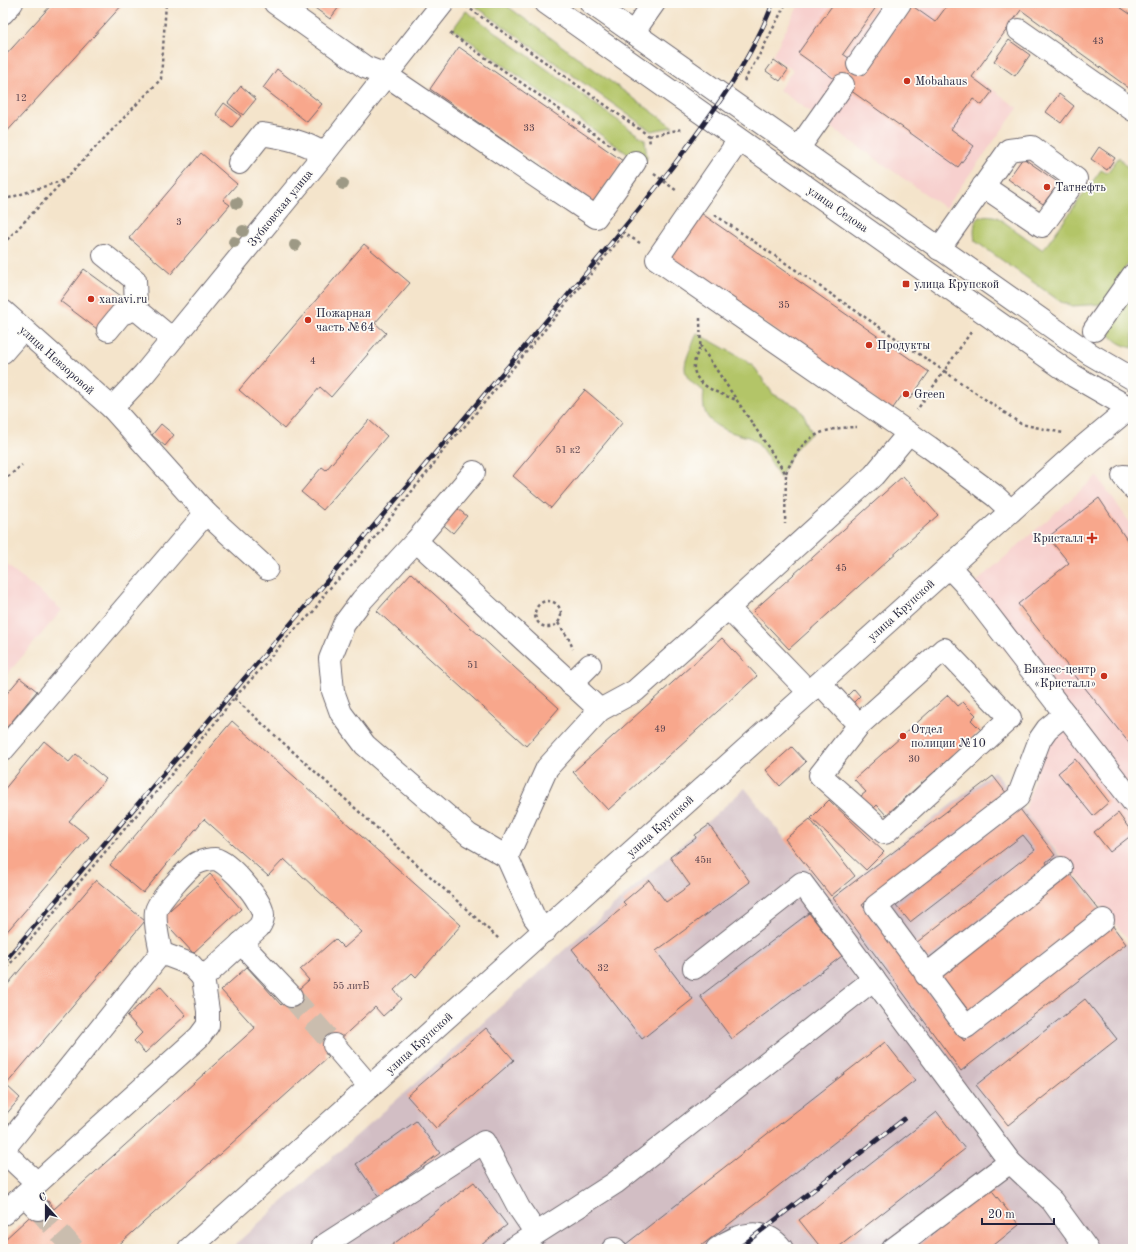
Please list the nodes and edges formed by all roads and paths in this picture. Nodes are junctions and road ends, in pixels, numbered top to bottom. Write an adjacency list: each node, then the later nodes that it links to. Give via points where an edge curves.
1 (12, 3): 11 (street)
2 (166, 3): 26 (path, via 161,79)
3 (275, 3): 16 (street, via 364,67)
4 (443, 3): 16 (street, Зубковская улица)
5 (546, 3): 21 (street, улица Седова)
6 (590, 3): 14 (street)
7 (654, 3): 14 (street)
8 (786, 3): 17 (path)
9 (900, 3): 15 (street)
10 (466, 5): 20 (path, via 649,136)
11 (3, 13)
12 (446, 30): 24 (path)
13 (1019, 30): 19 (street)
14 (633, 33): 22 (street)
15 (858, 64)
16 (386, 76): 23 (street, Зубковская улица); 30 (street)
17 (744, 82)
18 (843, 85): 22 (street)
19 (1133, 110)
20 (683, 129)
21 (739, 140): 29 (street); 51 (street, улица Седова, via 1074,376)
22 (798, 149): 33 (street)
23 (324, 154): 25 (street, via 311,145 297,140 262,134); 44 (street, Зубковская улица)
24 (635, 162): 29 (path); 30 (street)
25 (238, 163)
26 (65, 180): 28 (path); 32 (path)
27 (984, 186): 33 (street)
28 (3, 200)
29 (696, 202): 35 (street); 47 (path)
30 (596, 217): 31 (path)
31 (624, 234): 35 (path, via 641,244); 72 (path, via 448,444 353,564 326,592 313,612 290,634)
32 (3, 244)
33 (939, 249): 48 (street, via 1090,354)
34 (104, 255): 38 (street, via 135,280)
35 (657, 259): 37 (street)
36 (1133, 275): 42 (street)
37 (701, 289): 45 (path); 53 (street)
38 (136, 309): 41 (street, via 121,314); 44 (street)
39 (3, 311): 40 (street, улица Невзоровой)
40 (23, 329): 46 (street); 50 (street, улица Невзоровой)
41 (108, 330)
42 (1094, 330)
43 (972, 331): 47 (path)
44 (172, 340): 50 (street, Зубковская улица)
45 (700, 345): 49 (path); 49 (path, via 694,364 695,374 700,382)
46 (3, 352)
47 (944, 371): 53 (path); 54 (path, via 1021,424)
48 (1133, 379)
49 (737, 400): 57 (path)
50 (112, 408): 62 (street, улица Невзоровой)
51 (1132, 408): 61 (street, улица Крупской, via 1078,451)
52 (860, 427): 57 (path, via 839,427 812,436 802,444)
53 (906, 432): 61 (street, via 995,496); 64 (street, via 874,475)
54 (1063, 433)
55 (22, 464): 59 (path)
56 (474, 472): 63 (street)
57 (786, 474): 64 (path)
58 (1133, 477): 60 (street, via 1123,476)
59 (3, 480)
60 (1133, 488)
61 (1011, 511): 65 (street, улица Крупской)
62 (206, 513): 66 (street, улица Невзоровой); 76 (street)
63 (416, 541): 70 (street); 78 (street, via 362,600 344,624 330,659 333,690 341,713 365,744 469,835)
64 (784, 557): 67 (street)
65 (949, 567): 71 (street, улица Крупской); 74 (street)
66 (267, 569)
67 (728, 608): 71 (street); 73 (street, via 635,691)
68 (558, 623): 68 (path, via 552,627 539,624 536,611 540,604 547,601 555,603 560,609)
69 (590, 665): 70 (street)
70 (571, 684): 73 (street)
71 (815, 687): 75 (street); 81 (street, улица Крупской)
72 (234, 698): 84 (path); 86 (path)
73 (600, 710): 78 (street, via 547,768)
74 (1065, 714): 77 (street); 87 (street, via 1047,729 1040,739 1018,798 876,906)
75 (859, 725): 75 (street, via 944,649 1010,718 885,833 820,775)
76 (3, 750)
77 (1133, 802)
78 (507, 857): 81 (street, via 534,917)
79 (1061, 868): 87 (street)
80 (1103, 920): 87 (street, via 966,1027)
81 (545, 931): 84 (street, улица Крупской)
82 (242, 943): 83 (street, via 259,927 264,917 261,905 225,864 215,859 205,860 196,863 160,900 156,917); 88 (street); 90 (street)
83 (161, 953): 88 (street, via 190,964); 93 (street)
84 (517, 955): 92 (street, улица Крупской)
85 (694, 968): 89 (street, via 802,883)
86 (3, 972)
87 (926, 975)
88 (203, 978): 95 (street, via 208,1025 199,1037)
89 (874, 979): 94 (street); 97 (street, via 615,1183)
90 (291, 996)
91 (334, 1045): 92 (street)
92 (370, 1087): 98 (street, улица Крупской)
93 (3, 1151): 95 (street)
94 (1010, 1162): 103 (street); 104 (street, via 1052,1201)
95 (33, 1196): 96 (street)
96 (3, 1214)
97 (536, 1234): 99 (street, via 519,1208 484,1142); 100 (street)
98 (188, 1249)
99 (322, 1249)
100 (512, 1249)
101 (717, 1249): 102 (street, via 741,1235 757,1234 776,1241)
102 (782, 1249)
103 (893, 1249)
104 (1087, 1249)

